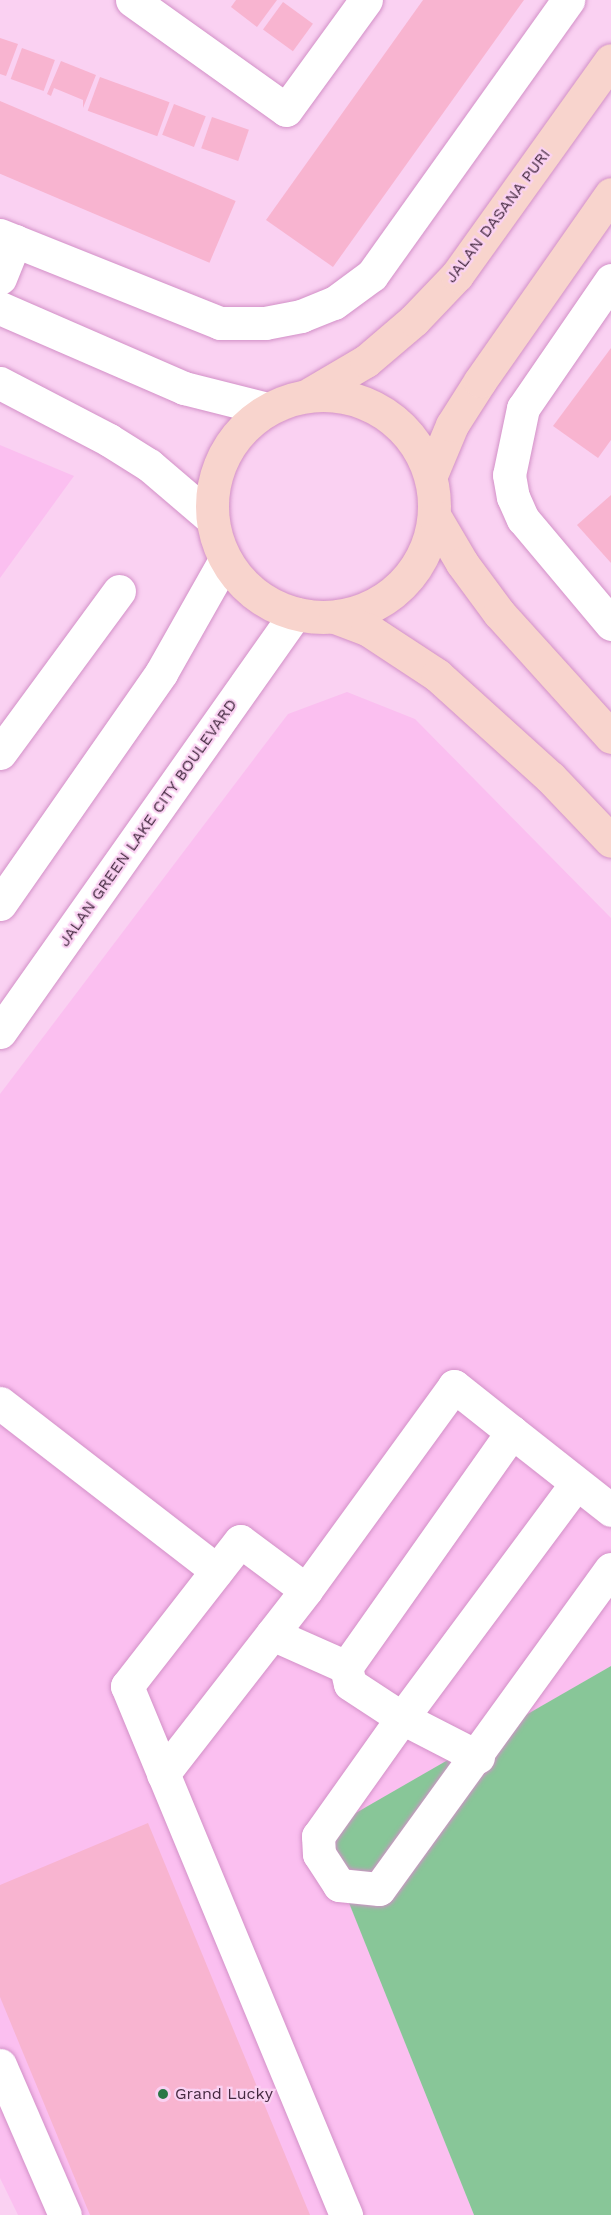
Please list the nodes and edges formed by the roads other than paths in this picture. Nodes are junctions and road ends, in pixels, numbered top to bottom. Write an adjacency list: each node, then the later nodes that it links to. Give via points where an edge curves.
1 (132, 0): 2 (street, via 286,110)
2 (366, 0)
3 (568, 0): 6 (street, via 372,275 334,303 265,324 220,323)
4 (611, 60): 11 (main road, JALAN DASANA PURI, via 457,274 414,320 366,362)
5 (611, 194): 13 (main road, via 480,381 452,425)
6 (7, 238): 7 (street)
7 (0, 278)
8 (611, 280): 20 (street, via 523,408 509,475 523,519)
9 (0, 308): 12 (street, via 184,388)
10 (0, 383): 15 (street, via 149,465)
11 (309, 395): 12 (main road); 13 (main road, via 348,398 384,412 414,440)
12 (267, 409): 15 (main road, via 234,437 215,476)
13 (431, 475): 14 (main road)
14 (435, 517): 19 (main road, via 424,554 403,585 371,606); 21 (main road, via 462,563 499,612)
15 (211, 518): 16 (main road)
16 (225, 560): 18 (main road, via 254,594); 24 (street, via 161,673)
17 (119, 591): 22 (street)
18 (295, 614): 19 (main road); 25 (street, JALAN GREEN LAKE CITY BOULEVARD)
19 (335, 617): 23 (main road, via 367,629 437,675 550,777)
20 (611, 624)
21 (611, 737)
22 (0, 753)
23 (611, 841)
24 (0, 904)
25 (0, 1032)
26 (0, 1403): 31 (street)
27 (512, 1432): 28 (street); 32 (street, via 454,1386); 34 (street)
28 (576, 1484): 29 (street); 35 (street)
29 (611, 1510)
30 (611, 1569): 36 (street)
31 (217, 1571): 32 (street, via 240,1541); 37 (street, via 127,1686)
32 (306, 1590): 33 (street)
33 (272, 1634): 34 (street); 37 (street)
34 (346, 1667): 35 (street, via 350,1684)
35 (402, 1718): 36 (street); 36 (street, via 318,1836 320,1854 339,1885 379,1889)
36 (478, 1757)
37 (164, 1774): 40 (street)
38 (0, 2065): 39 (street)
39 (65, 2215)
40 (346, 2215)

